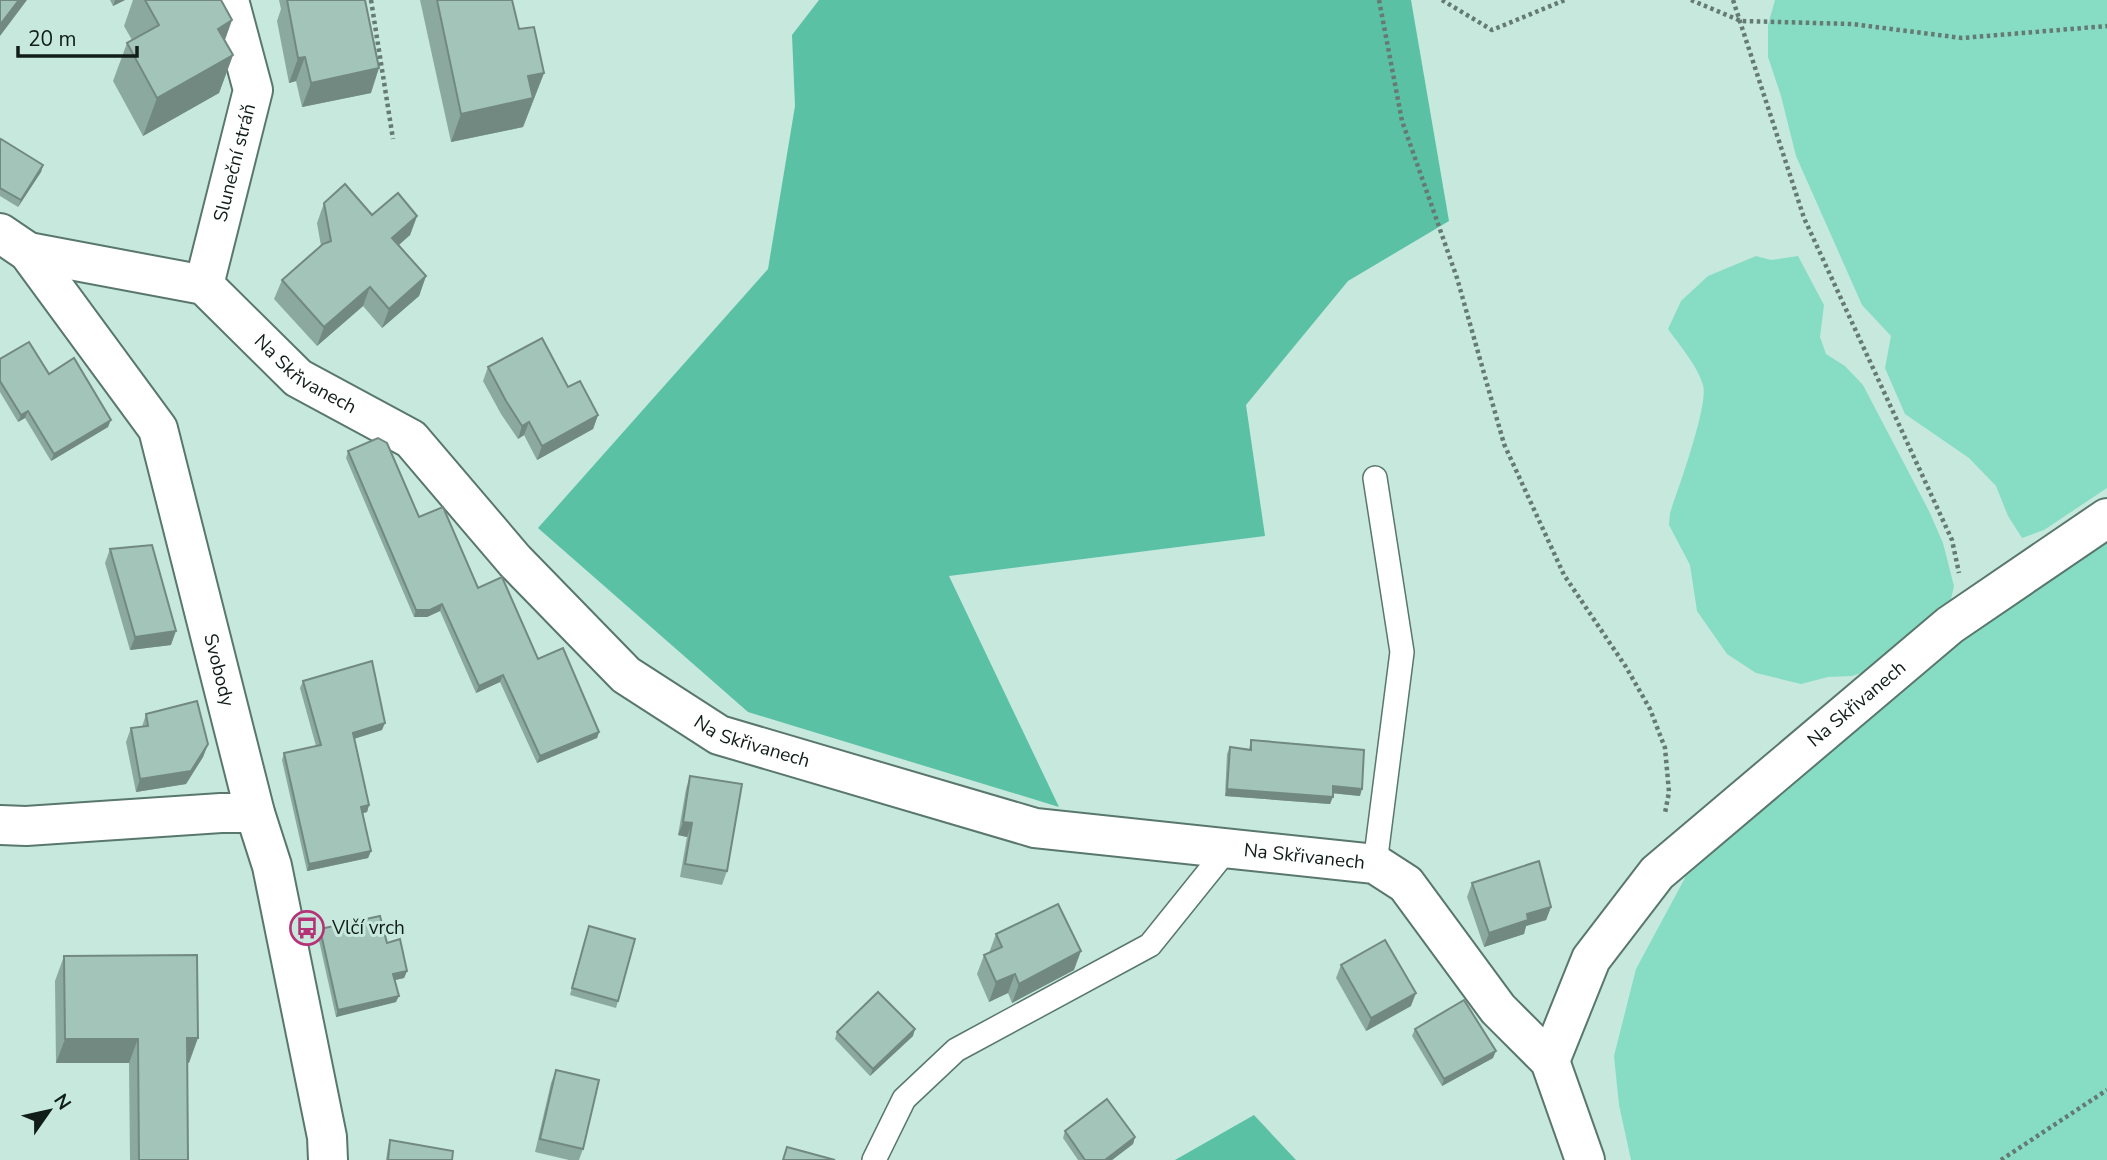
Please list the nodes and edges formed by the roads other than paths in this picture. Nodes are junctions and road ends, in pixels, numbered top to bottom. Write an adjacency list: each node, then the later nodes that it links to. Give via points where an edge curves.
1 (229, 0): 3 (street, Sluneční stráň, via 253,90)
2 (14, 243): 3 (street); 6 (street, Svobody, via 158,429)
3 (204, 285): 8 (street, Na Skřivanech, via 298,378 411,439 515,561 626,675 719,735 1035,828)
4 (1376, 478): 9 (lane, via 1402,652)
5 (2107, 518): 10 (street, Na Skřivanech, via 1950,625 1657,873 1591,959)
6 (255, 813): 7 (street); 11 (street, Svobody, via 274,880)
7 (13, 825)
8 (1228, 848): 9 (street, Na Skřivanech); 12 (lane, via 1150,945 956,1050 904,1099)
9 (1375, 864): 10 (street, Na Skřivanech, via 1406,884 1498,1009)
10 (1550, 1061): 13 (street, Na Skřivanech)
11 (328, 1160)
12 (874, 1160)
13 (1585, 1160)

